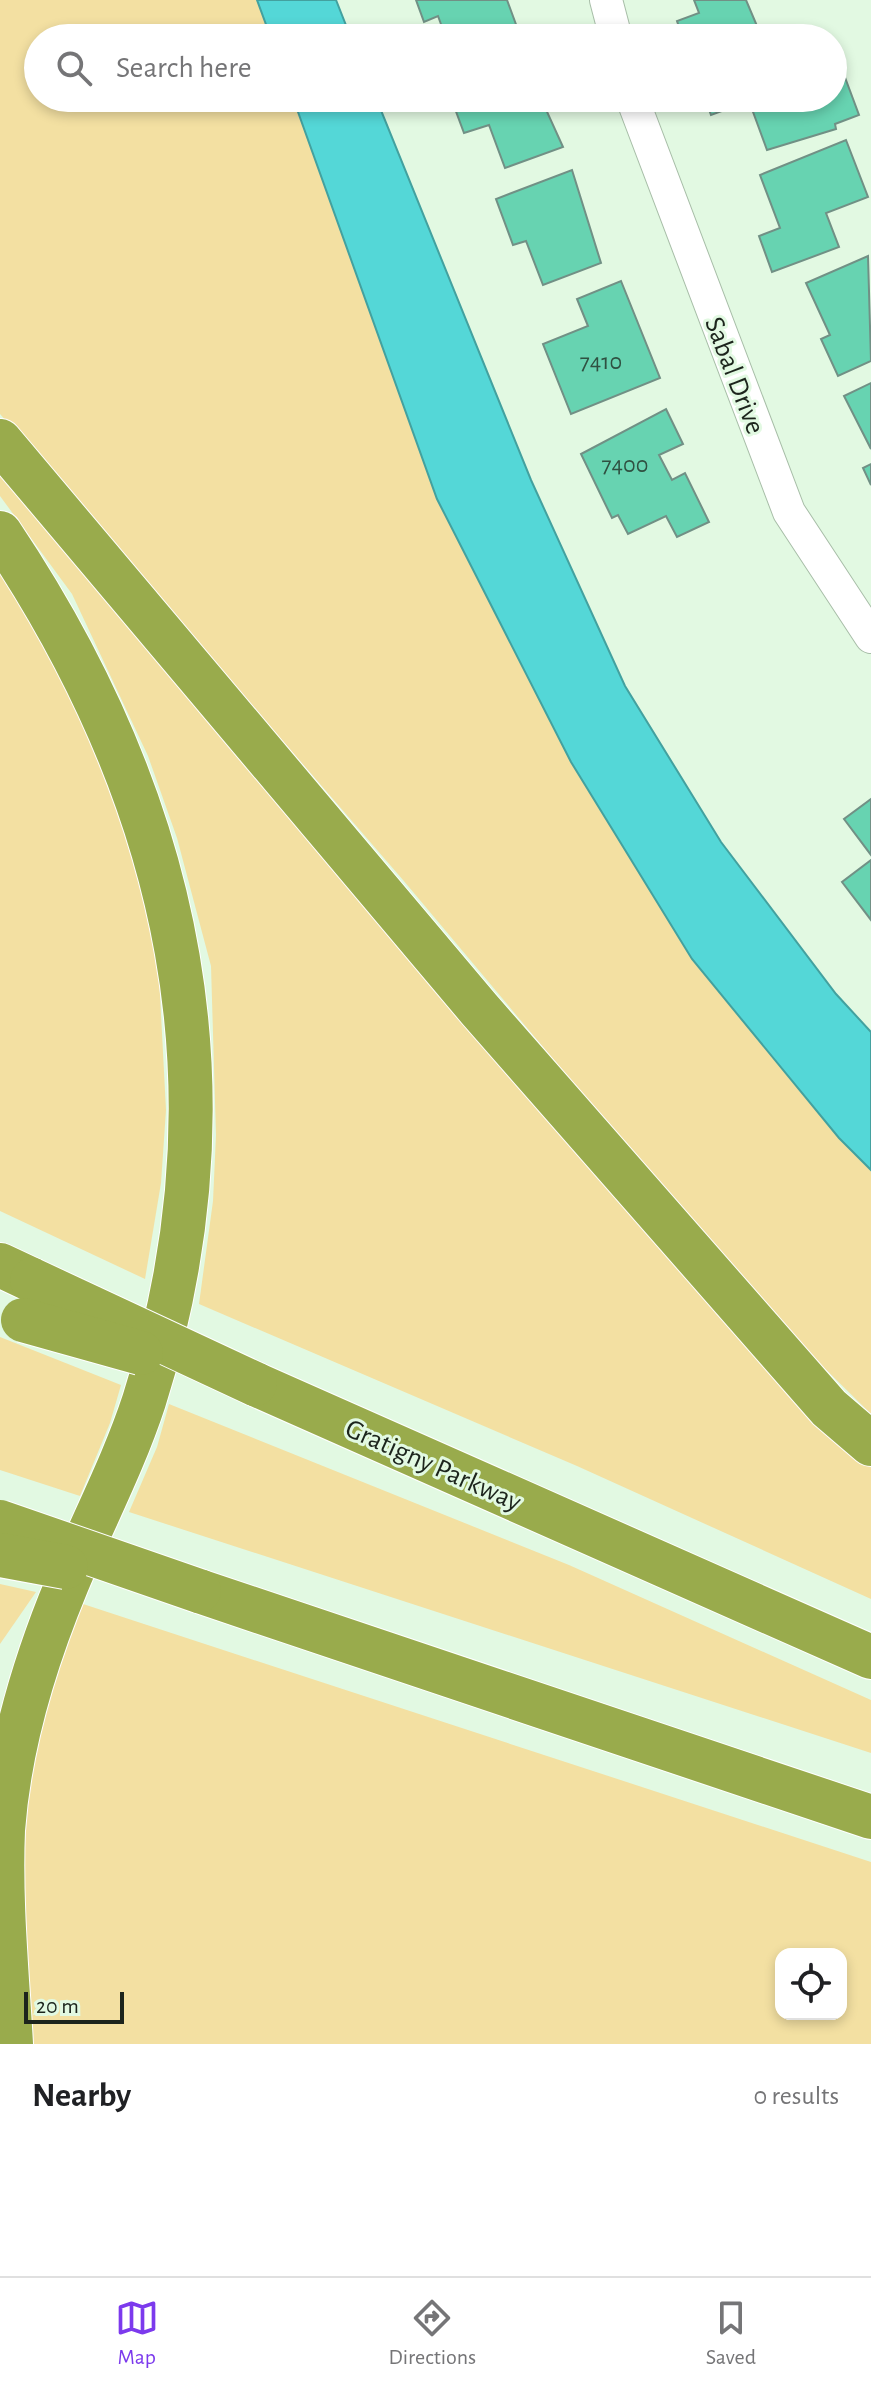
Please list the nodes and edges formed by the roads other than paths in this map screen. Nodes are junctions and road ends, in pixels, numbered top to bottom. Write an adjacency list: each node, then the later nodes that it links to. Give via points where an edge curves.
1 (606, 0): 2 (street)
2 (612, 24)
3 (637, 112): 6 (street, Sabal Drive, via 789,512)
4 (0, 441): 8 (highway, via 479,1009 829,1408)
5 (0, 533): 11 (highway, via 70,651 142,809 174,927 189,1033 188,1168 168,1309 129,1443)
6 (871, 637)
7 (14, 1294): 13 (highway, Gratigny Parkway, bridge, via 255,1384)
8 (871, 1444)
9 (0, 1522): 12 (highway, bridge)
10 (0, 1555): 12 (highway, bridge)
11 (67, 1583): 14 (highway); 16 (highway, via 28,1700 6,1803 2,1864)
12 (199, 1591): 15 (highway)
13 (871, 1657)
14 (0, 1683)
15 (871, 1817)
16 (11, 2044)

